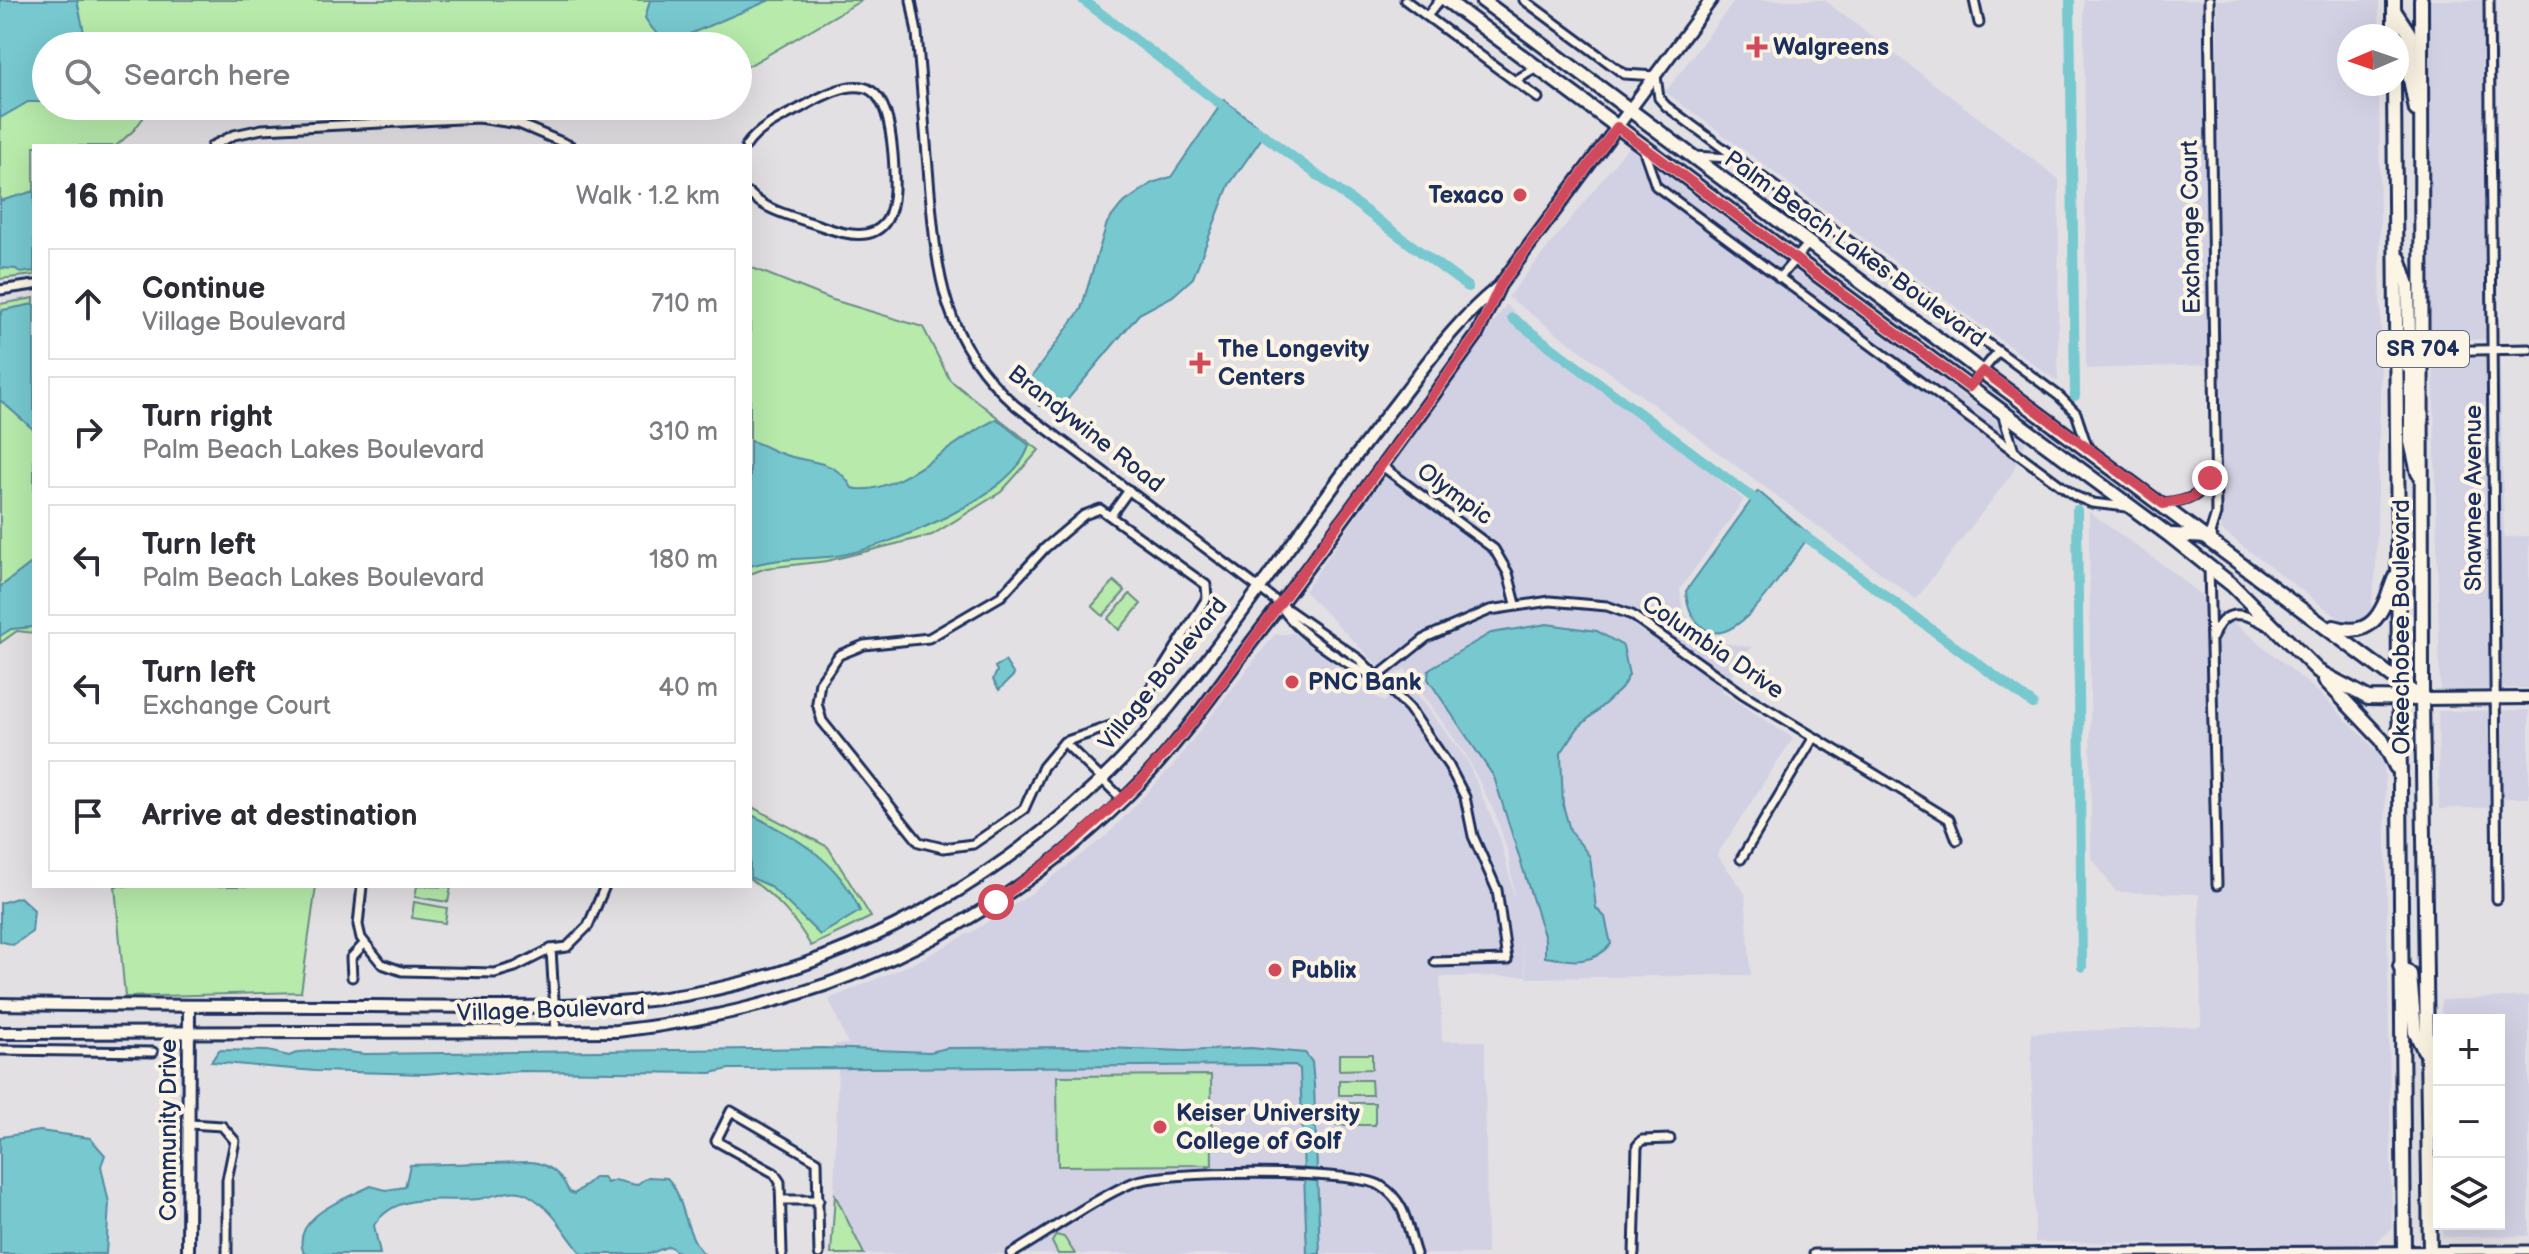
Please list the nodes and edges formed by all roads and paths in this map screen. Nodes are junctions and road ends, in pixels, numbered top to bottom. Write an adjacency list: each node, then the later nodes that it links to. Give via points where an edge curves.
1 (911, 0): 50 (street, Brandywine Road, via 937,271 949,315 972,358 998,389)
2 (1405, 0): 12 (street)
3 (1443, 0): 12 (street); 14 (main road, Palm Beach Lakes Boulevard)
4 (1482, 0): 19 (main road, Palm Beach Lakes Boulevard)
5 (1524, 0): 15 (street, via 1624,74)
6 (1711, 0): 15 (street, Village Boulevard)
7 (1974, 0): 13 (street)
8 (2209, 0): 48 (street, Exchange Court)
9 (2421, 0): 23 (main road, Okeechobee Boulevard / SR 704)
10 (2489, 0): 39 (street, Shawnee Avenue)
11 (2394, 5): 23 (main road, via 2409,33 2410,79)
12 (1427, 16): 16 (street)
13 (1979, 23)
14 (1537, 68): 16 (street); 22 (main road, Palm Beach Lakes Boulevard)
15 (1656, 76): 19 (street, Village Boulevard); 29 (street, via 1659,98 1666,106)
16 (1514, 81): 18 (street)
17 (2394, 96): 32 (main road, Okeechobee Boulevard / SR 704)
18 (1538, 98)
19 (1630, 110): 22 (street, Village Boulevard); 28 (main road, Palm Beach Lakes Boulevard)
20 (420, 120): 24 (street, via 262,129)
21 (476, 120): 25 (street, via 519,124)
22 (1617, 127): 27 (main road, Palm Beach Lakes Boulevard); 36 (street, Village Boulevard)
23 (2422, 137): 41 (main road, Okeechobee Boulevard / SR 704)
24 (216, 144)
25 (566, 144)
26 (748, 144): 30 (street, via 762,130 841,86 869,90 890,117 896,199 889,218 874,231 847,235 763,205)
27 (1642, 146): 33 (main road, Palm Beach Lakes Boulevard); 34 (street, via 1656,186)
28 (1692, 156): 29 (street); 31 (main road, Palm Beach Lakes Boulevard)
29 (1734, 158): 42 (street)
30 (752, 196)
31 (1809, 242): 33 (street); 43 (main road, Palm Beach Lakes Boulevard)
32 (2395, 247): 38 (main road, Okeechobee Boulevard / SR 704); 41 (main road, via 2408,285 2409,334)
33 (1795, 259): 34 (street); 44 (main road, Palm Beach Lakes Boulevard)
34 (1779, 278): 47 (street)
35 (32, 285): 37 (street)
36 (1500, 285): 49 (street, Village Boulevard, via 1477,335); 59 (street, Village Boulevard, via 1470,310)
37 (0, 290)
38 (2396, 346): 51 (main road, via 2411,371 2411,442); 58 (main road, Okeechobee Boulevard / SR 704)
39 (2492, 349): 40 (street); 41 (street); 68 (street, Shawnee Avenue)
40 (2529, 349)
41 (2423, 351): 51 (main road, Okeechobee Boulevard / SR 704)
42 (1997, 353): 43 (street); 46 (street, via 2069,405)
43 (1983, 371): 44 (street); 46 (main road, Palm Beach Lakes Boulevard)
44 (1969, 387): 45 (main road, Palm Beach Lakes Boulevard)
45 (2001, 411): 47 (street); 53 (main road, Palm Beach Lakes Boulevard)
46 (2088, 449): 52 (main road, Palm Beach Lakes Boulevard)
47 (2014, 451): 53 (street, via 2083,500)
48 (2214, 453): 52 (street, Exchange Court, via 2202,490 2184,502); 56 (street, Exchange Court, via 2216,514)
49 (1382, 466): 60 (street, Village Boulevard); 61 (street, Olympic, via 1484,540 1508,573)
50 (1129, 490): 54 (street); 59 (street, Brandywine Road)
51 (2423, 492): 71 (main road, Okeechobee Boulevard / SR 704)
52 (2163, 504): 56 (main road, Palm Beach Lakes Boulevard)
53 (2131, 507): 55 (main road, Palm Beach Lakes Boulevard)
54 (1111, 515): 73 (street, via 1206,585 1207,598 1131,719); 73 (street, via 1100,509 1084,515 1001,596 929,638 845,652 825,670 818,689 822,721 912,837 925,845 951,848 980,842 1024,809 1043,767)
55 (2169, 535): 56 (main road); 57 (main road, Palm Beach Lakes Boulevard)
56 (2209, 537): 62 (main road, Palm Beach Lakes Boulevard)
57 (2209, 567): 63 (main road, Palm Beach Lakes Boulevard); 64 (street)
58 (2397, 570): 62 (main road, via 2371,625 2352,631); 67 (main road, Okeechobee Boulevard / SR 704)
59 (1258, 586): 60 (street, Brandywine Road); 75 (street, Village Boulevard, via 1173,702)
60 (1280, 604): 66 (street, Brandywine Road, via 1289,619 1357,670); 76 (street, Village Boulevard, via 1195,719)
61 (1516, 604): 66 (street, Columbia Drive, via 1450,625); 72 (street, Columbia Drive, via 1576,602 1620,609)
62 (2328, 625): 67 (main road, Palm Beach Lakes Boulevard)
63 (2280, 634): 64 (street, via 2239,613 2221,621); 65 (main road, Palm Beach Lakes Boulevard)
64 (2213, 639): 79 (street)
65 (2318, 671): 70 (main road, Palm Beach Lakes Boulevard, via 2358,695); 74 (main road, via 2382,740)
66 (1377, 677): 85 (street, Brandywine Road, via 1409,708 1449,766 1497,890 1507,960)
67 (2398, 681): 70 (main road, Okeechobee Boulevard / SR 704); 71 (main road, Palm Beach Lakes Boulevard)
68 (2495, 698): 69 (street); 71 (street); 82 (street, Shawnee Avenue)
69 (2529, 698)
70 (2398, 699): 71 (main road, Palm Beach Lakes Boulevard); 74 (main road, Okeechobee Boulevard / SR 704)
71 (2422, 699): 96 (main road, Okeechobee Boulevard / SR 704)
72 (1814, 737): 77 (street, Columbia Drive, via 1949,819); 78 (street)
73 (1064, 742): 75 (street)
74 (2398, 771): 86 (main road, Okeechobee Boulevard / SR 704)
75 (1103, 778): 76 (street); 89 (street, Village Boulevard, via 1000,863 922,912 859,943 733,985 651,999)
76 (1122, 799): 92 (street, Village Boulevard, via 996,902 870,969 739,1012 667,1026)
77 (1957, 840)
78 (1741, 859)
79 (2217, 885)
80 (362, 888): 83 (street, via 358,925)
81 (604, 888): 84 (street, via 588,926 567,947)
82 (2497, 899)
83 (364, 944): 84 (street, via 382,964 402,971 495,973); 87 (street, via 351,958)
84 (551, 949): 89 (street)
85 (1435, 962)
86 (2400, 966): 96 (main road, via 2410,974 2415,1032); 102 (main road, Okeechobee Boulevard / SR 704)
87 (352, 977)
88 (0, 1004): 90 (street, Village Boulevard)
89 (556, 1005): 90 (street, Village Boulevard); 92 (street)
90 (189, 1007): 93 (street, Community Drive)
91 (0, 1033): 93 (street, Village Boulevard)
92 (556, 1033): 93 (street, Village Boulevard)
93 (189, 1035): 97 (street, Community Drive)
94 (0, 1050): 95 (street)
95 (153, 1052)
96 (2426, 1053): 103 (main road, Okeechobee Boulevard / SR 704)
97 (189, 1124): 105 (street, Community Drive); 106 (street, via 222,1126 235,1141 227,1180)
98 (1670, 1139): 111 (street, via 1642,1140 1637,1146)
99 (782, 1200): 100 (street); 100 (street, via 774,1173 716,1141 731,1111 813,1156 819,1167); 107 (street)
100 (819, 1200): 108 (street)
101 (2529, 1250): 103 (street)
102 (2404, 1252): 103 (street); 104 (street)
103 (2430, 1252)
104 (1876, 1253): 112 (street)
105 (188, 1254)
106 (227, 1254)
107 (782, 1254)
108 (819, 1254)
109 (1011, 1254): 110 (street, via 1144,1178 1302,1175 1360,1177 1387,1190 1405,1214)
110 (1416, 1254)
111 (1634, 1254)
112 (1814, 1254)

